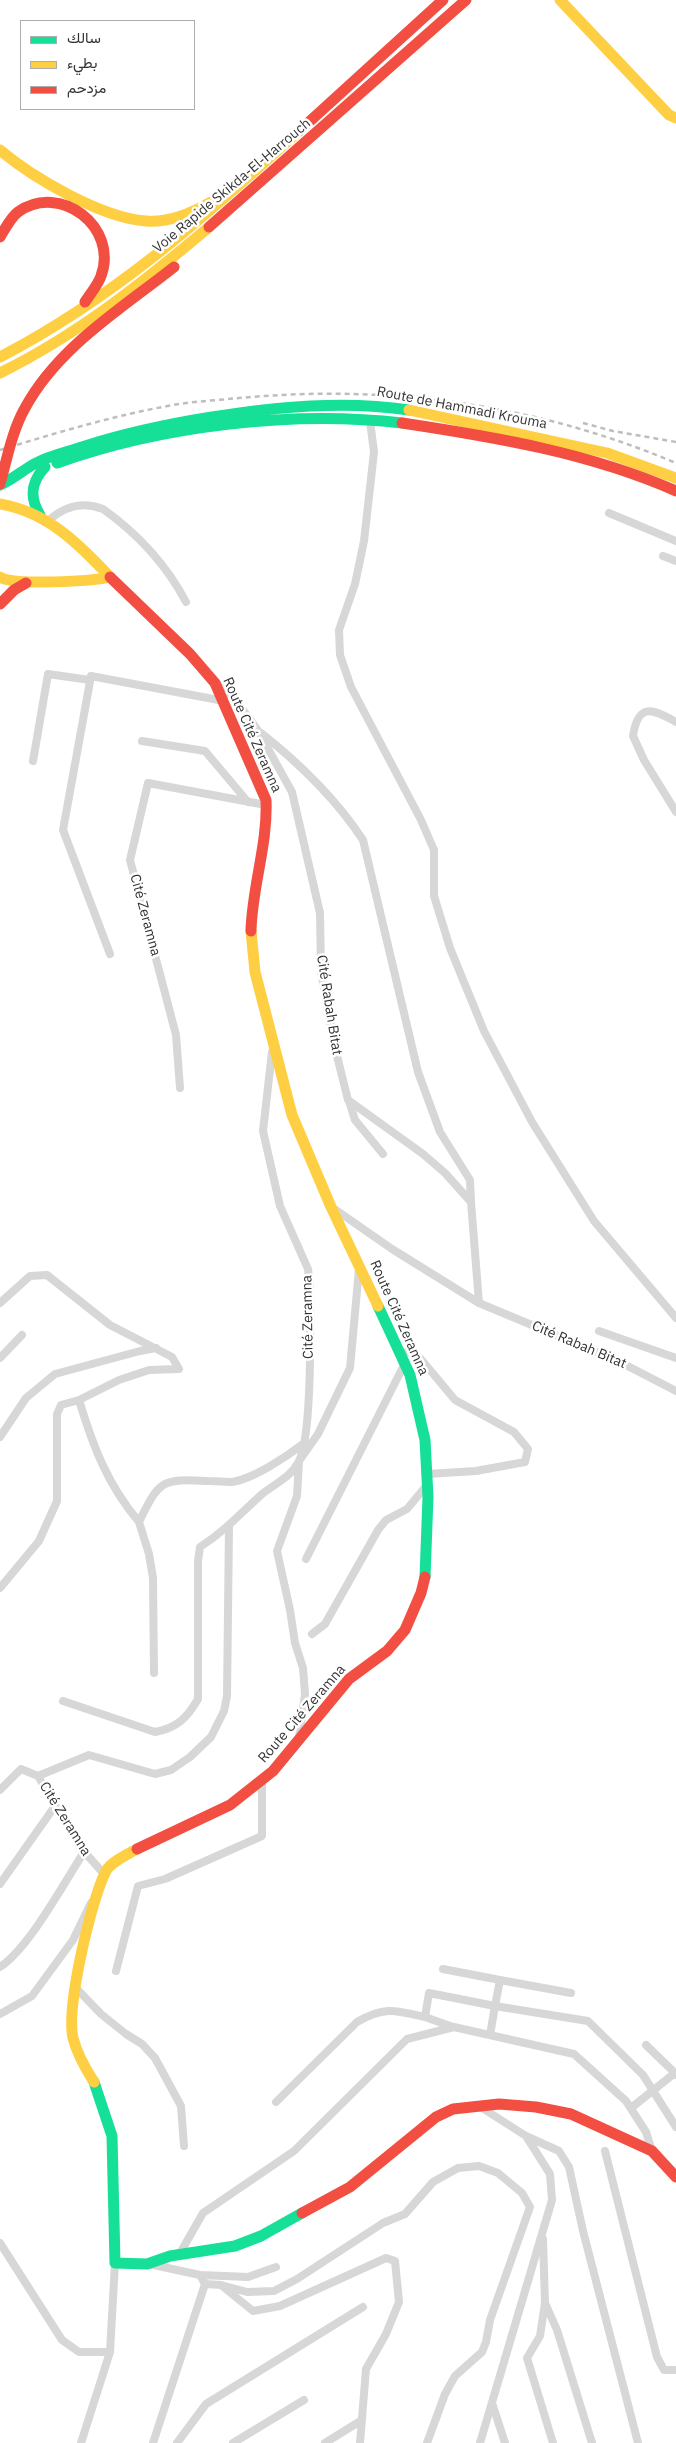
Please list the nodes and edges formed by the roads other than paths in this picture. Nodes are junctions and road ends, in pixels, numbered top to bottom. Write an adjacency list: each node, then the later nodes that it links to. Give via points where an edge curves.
1 (443, 0): 6 (main road, Voie Rapide Skikda-El-Harrouch)
2 (466, 0): 7 (main road, Voie Rapide Skikda-El-Harrouch)
3 (560, 0): 4 (main road, via 669,115)
4 (676, 118)
5 (0, 150): 6 (main road, via 21,166 92,204 118,215 145,221 171,219 193,212)
6 (252, 174): 9 (main road, Voie Rapide Skikda-El-Harrouch, via 168,245)
7 (253, 191): 11 (main road, Voie Rapide Skikda-El-Harrouch, via 105,309); 16 (main road, bridge, via 174,267 76,346 53,369 24,409)
8 (0, 237): 9 (main road, via 5,225 19,212 46,199 78,208 89,217 101,234 104,268 99,283)
9 (71, 318): 10 (main road, Voie Rapide Skikda-El-Harrouch)
10 (0, 357)
11 (2, 373)
12 (370, 420): 13 (main road, Route de Hammadi Krouma, via 308,418 190,430 115,444); 17 (main road, Route de Hammadi Krouma, via 431,427 602,462); 49 (street, via 374,452 364,541 355,584 339,630 340,655 351,687 434,850 434,896 450,948 491,1043 532,1122 594,1221)
13 (45, 467): 14 (main road, Route de Hammadi Krouma); 20 (main road, via 32,486 33,501)
14 (20, 475): 15 (main road, Route de Hammadi Krouma, via 36,463 68,450 142,429 258,410 333,404 408,410 532,436 606,453); 16 (main road)
15 (676, 478)
16 (0, 485)
17 (676, 491)
18 (0, 504): 20 (main road, Route Cité Zeramna, via 22,507)
19 (609, 513): 21 (street)
20 (44, 517): 25 (main road, Route Cité Zeramna); 27 (street, via 71,506 92,504 104,509 160,559)
21 (676, 541)
22 (664, 556): 23 (street)
23 (676, 561)
24 (0, 577): 26 (main road, via 4,581)
25 (110, 577): 26 (main road, via 96,581); 30 (main road, Route Cité Zeramna, via 190,654)
26 (26, 583): 28 (main road)
27 (186, 602)
28 (0, 604)
29 (90, 680): 31 (street, via 91,676); 35 (street, via 48,674); 39 (street, via 63,830)
30 (215, 683): 31 (main road, Route Cité Zeramna); 33 (street, Cité Rabah Bitat, via 236,699)
31 (224, 701): 37 (main road, Route Cité Zeramna)
32 (676, 722): 38 (street, via 652,709 645,711 633,736)
33 (257, 729): 42 (street, Cité Rabah Bitat, via 292,792 320,913 321,971 334,1044); 44 (street, Cité Rabah Bitat, via 298,764 350,820 363,840 418,1072 440,1132 470,1180)
34 (142, 741): 36 (street, via 205,751)
35 (33, 762)
36 (248, 802): 37 (street, Cité Zeramna); 41 (street, Cité Zeramna, via 148,783 130,860 176,1035)
37 (266, 805): 40 (main road, Route Cité Zeramna, via 267,818 252,903 251,938 255,972)
38 (676, 812)
39 (110, 954)
40 (273, 1047): 45 (main road, Route Cité Zeramna, via 292,1115); 59 (street, Cité Zeramna, via 263,1131 280,1206 308,1269 310,1284)
41 (180, 1088)
42 (349, 1101): 43 (street, Cité Rabah Bitat, via 355,1120); 44 (street, via 423,1154)
43 (383, 1154)
44 (472, 1202): 48 (street, Cité Rabah Bitat)
45 (331, 1207): 46 (main road, Route Cité Zeramna); 48 (street, Cité Rabah Bitat)
46 (359, 1264): 54 (main road, Route Cité Zeramna); 60 (street, via 350,1368 318,1434)
47 (0, 1303): 52 (street, via 30,1276 47,1275 110,1325)
48 (479, 1303): 56 (street, Cité Rabah Bitat, via 618,1361)
49 (676, 1318)
50 (599, 1331): 55 (street)
51 (22, 1335): 53 (street)
52 (156, 1348): 57 (street, via 172,1357 179,1369 149,1370); 58 (street, via 55,1374 26,1398)
53 (0, 1358)
54 (403, 1358): 61 (main road, Route Cité Zeramna, via 421,1418); 61 (street, via 408,1352 420,1358 455,1400 514,1432 528,1449 525,1462); 64 (street)
55 (676, 1358)
56 (676, 1391)
57 (80, 1400): 62 (street, via 95,1450 120,1500); 65 (street, via 61,1405 57,1414 57,1501 46,1527)
58 (0, 1437)
59 (303, 1444): 60 (street, Cité Zeramna); 62 (street, via 279,1463 233,1482 175,1480 161,1485)
60 (299, 1462): 63 (street, via 289,1475 262,1495); 69 (street, Cité Zeramna, via 297,1496 277,1551 303,1668 305,1694)
61 (427, 1480): 66 (street, via 407,1509 386,1520 378,1530 325,1624); 69 (main road, Route Cité Zeramna, via 426,1573 422,1593 405,1630 387,1651 349,1679)
62 (139, 1522): 67 (street, via 153,1578)
63 (229, 1527): 68 (street, via 200,1546 198,1699 182,1722 170,1730 155,1732); 70 (street, Cité Zeramna, via 227,1696 224,1711 211,1736 171,1770 155,1774 89,1756)
64 (306, 1559)
65 (0, 1588)
66 (312, 1634)
67 (154, 1674)
68 (63, 1701)
69 (299, 1738): 71 (main road, Route Cité Zeramna)
70 (38, 1776): 72 (street, via 21,1769); 73 (street, Cité Zeramna)
71 (262, 1780): 75 (main road, Route Cité Zeramna, via 230,1805 117,1860 107,1868); 79 (street, via 262,1836 165,1880 138,1886)
72 (0, 1790)
73 (56, 1806): 74 (street, Cité Zeramna); 76 (street)
74 (84, 1852): 75 (street, Cité Zeramna); 77 (street, via 27,1940)
75 (105, 1875): 81 (main road, Route Cité Zeramna); 84 (street, via 73,1940 32,1996)
76 (0, 1884)
77 (0, 1967)
78 (443, 1968): 80 (street)
79 (116, 1971)
80 (500, 1980): 82 (street); 83 (street)
81 (75, 1987): 96 (street, via 101,2014 142,2044 154,2058 181,2106); 103 (main road, Route Cité Zeramna, via 71,2017 73,2037 79,2057 97,2087 112,2136)
82 (572, 1993)
83 (495, 2006): 85 (street, via 429,1994); 87 (street); 90 (street, via 588,2021 643,2075)
84 (0, 2014)
85 (425, 2017): 86 (street); 91 (street, via 389,2009 373,2012 357,2022)
86 (454, 2027): 87 (street); 102 (street, via 407,2039 294,2151 203,2213)
87 (490, 2035): 93 (street, via 574,2054)
88 (646, 2045): 89 (street)
89 (675, 2074): 90 (street)
90 (653, 2090): 93 (street); 94 (street)
91 (276, 2102)
92 (479, 2106): 95 (street); 97 (main road, via 499,2104 571,2114); 102 (main road, via 453,2109 436,2118 350,2187 261,2236 235,2246)
93 (631, 2108): 97 (street, via 646,2132)
94 (676, 2127)
95 (526, 2136): 100 (street, via 550,2174 552,2200); 127 (street, via 559,2151 569,2167)
96 (184, 2146)
97 (652, 2151): 99 (main road)
98 (605, 2152): 112 (street, via 657,2357 664,2370)
99 (676, 2177)
100 (542, 2232): 109 (street); 114 (street)
101 (0, 2243): 111 (street, via 62,2340 79,2352)
102 (179, 2255): 104 (main road)
103 (115, 2263): 104 (main road); 111 (street)
104 (147, 2264): 106 (street)
105 (276, 2267): 106 (street, via 248,2277)
106 (200, 2275): 107 (street)
107 (205, 2284): 108 (street); 117 (street)
108 (221, 2285): 115 (street, via 253,2312 280,2306 386,2258 396,2261 399,2302 366,2369); 122 (street, via 247,2292 274,2291 383,2223 405,2214 433,2182 458,2168 479,2166 498,2173 522,2193 530,2207 482,2352 455,2376)
109 (545, 2303): 125 (street, via 540,2336 527,2358); 126 (street, via 557,2330)
110 (363, 2307): 118 (street, via 206,2404)
111 (110, 2352): 116 (street)
112 (676, 2370)
113 (304, 2400): 119 (street)
114 (492, 2403): 123 (street); 124 (street)
115 (362, 2420): 120 (street); 121 (street)
116 (81, 2443)
117 (153, 2443)
118 (177, 2443)
119 (232, 2443)
120 (325, 2443)
121 (360, 2443)
122 (427, 2443)
123 (480, 2443)
124 (505, 2443)
125 (552, 2443)
126 (592, 2443)
127 (638, 2443)

